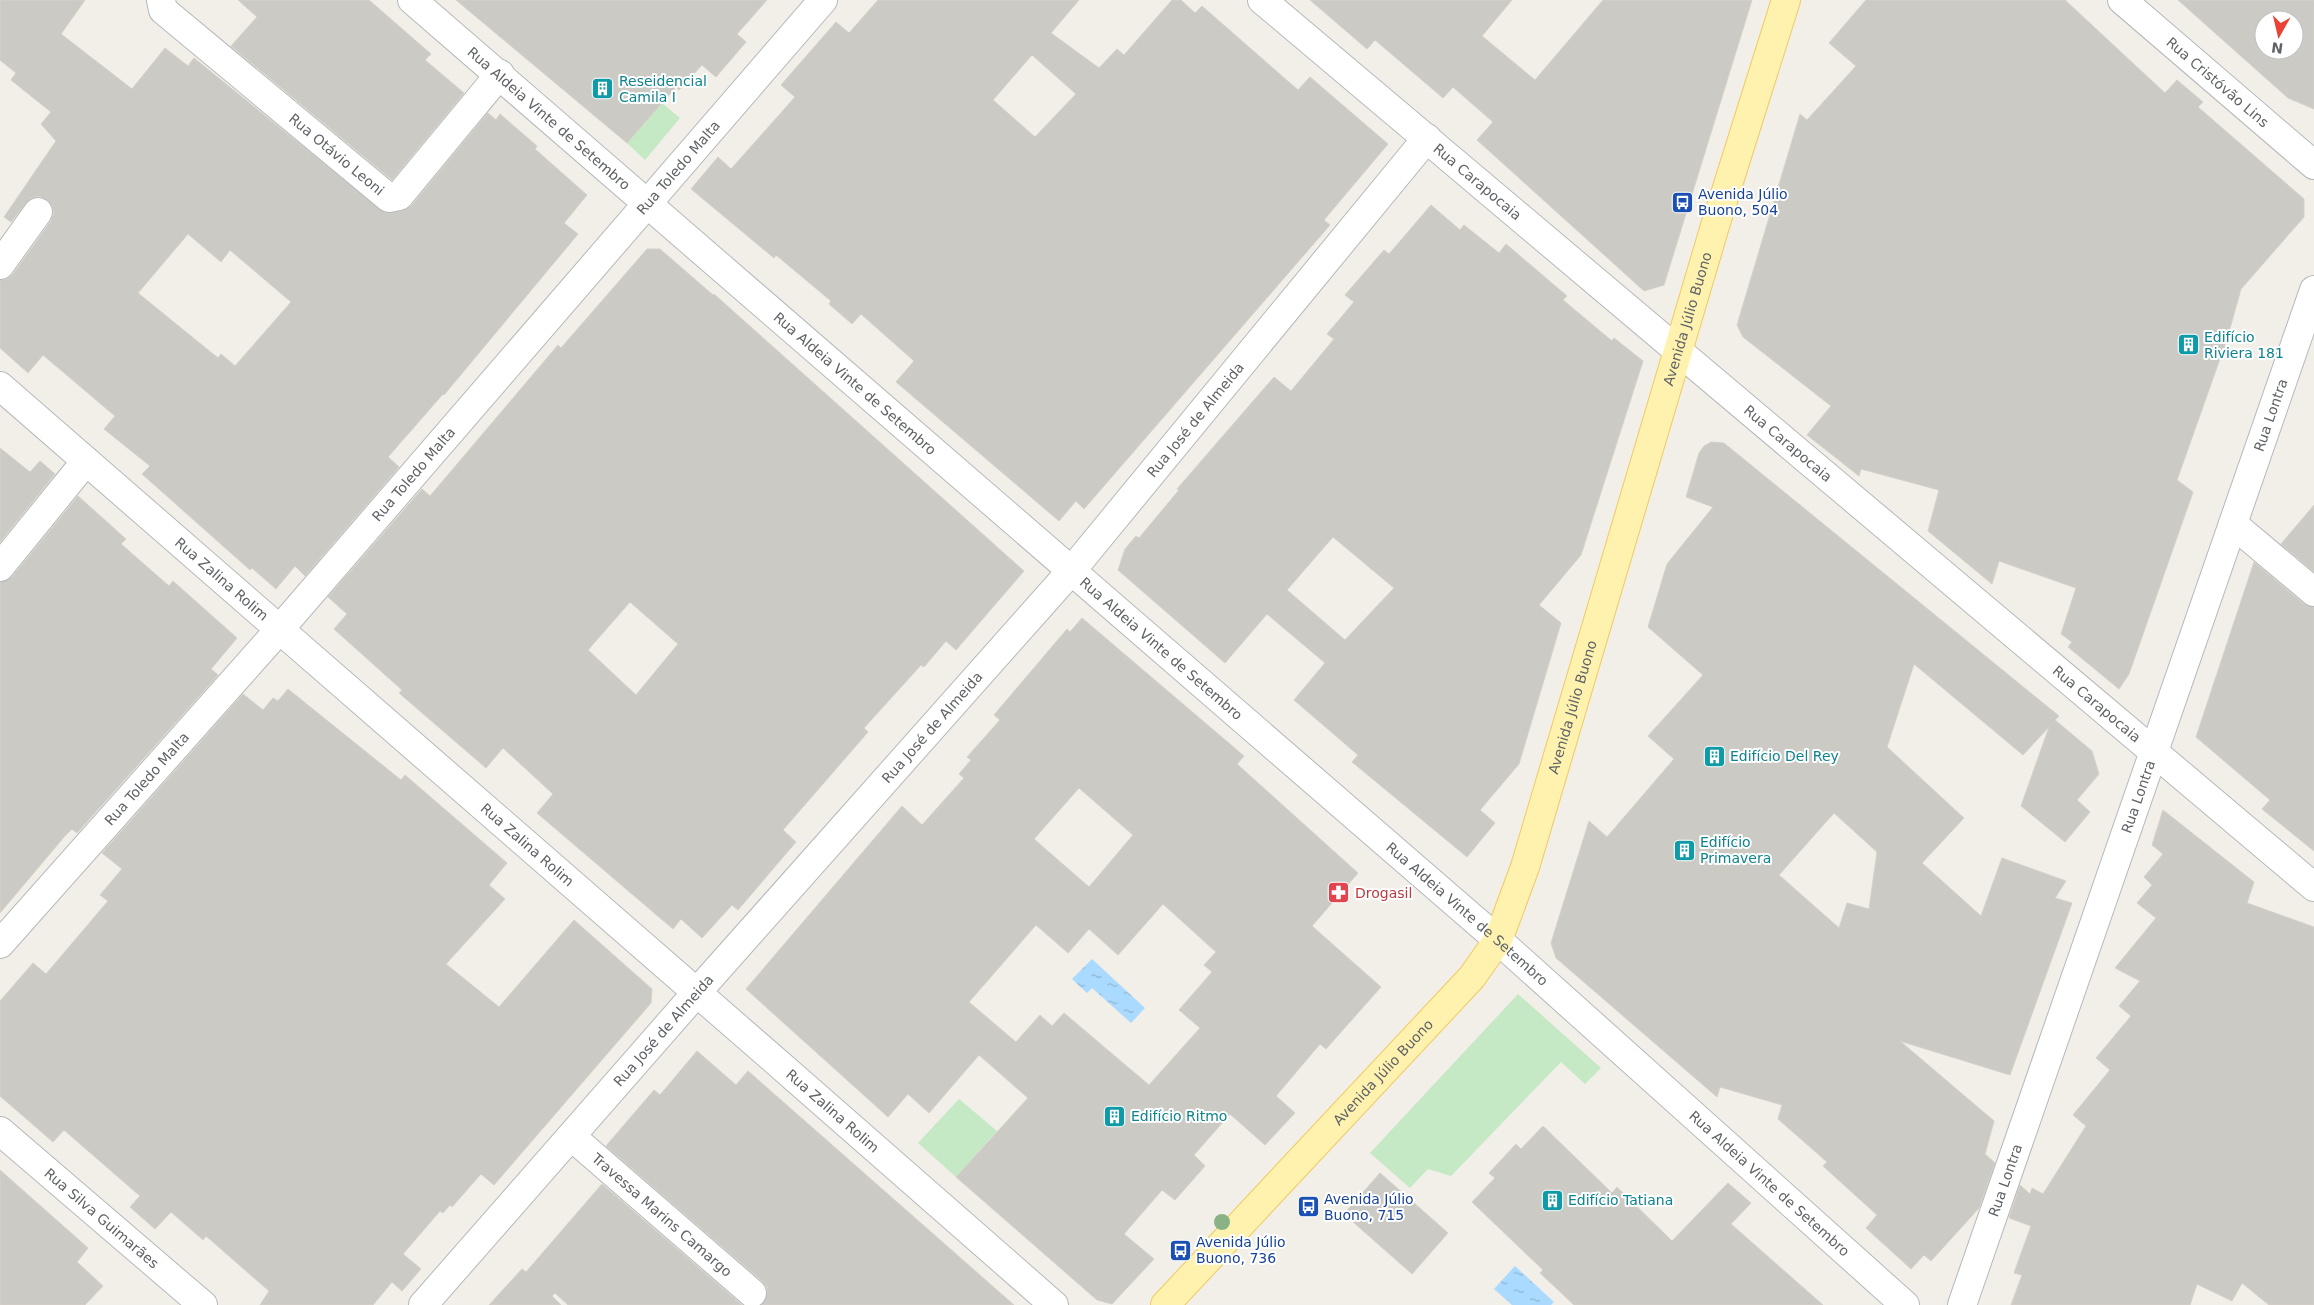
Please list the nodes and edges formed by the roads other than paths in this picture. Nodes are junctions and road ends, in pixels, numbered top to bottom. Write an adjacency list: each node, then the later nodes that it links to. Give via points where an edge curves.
1 (161, 0): 7 (street, Rua Otávio Leoni, via 163,10 388,198 399,196)
2 (412, 0): 7 (street, Rua Aldeia Vinte de Setembro)
3 (823, 0): 10 (street, Rua Toledo Malta)
4 (1262, 0): 8 (street, Rua Carapocaia)
5 (1786, 0): 14 (main road, Avenida Júlio Buono)
6 (2122, 0): 9 (street, Rua Cristóvão Lins)
7 (500, 74): 10 (street, Rua Aldeia Vinte de Setembro)
8 (1427, 138): 14 (street, Rua Carapocaia); 19 (street, Rua José de Almeida)
9 (2314, 165)
10 (647, 202): 19 (street, Rua Aldeia Vinte de Setembro); 21 (street, Rua Toledo Malta)
11 (38, 212): 12 (street)
12 (0, 264)
13 (2314, 290): 17 (street, Rua Lontra)
14 (1678, 351): 22 (street, Rua Carapocaia); 24 (main road, Avenida Júlio Buono, via 1525,867)
15 (0, 386): 16 (street, Rua Zalina Rolim)
16 (86, 461): 18 (street); 21 (street, Rua Zalina Rolim)
17 (2233, 524): 20 (street); 22 (street, Rua Lontra)
18 (0, 567)
19 (1072, 570): 24 (street, Rua Aldeia Vinte de Setembro); 26 (street, Rua José de Almeida)
20 (2314, 592)
21 (279, 630): 25 (street, Rua Toledo Malta); 26 (street, Rua Zalina Rolim)
22 (2154, 754): 23 (street, Rua Carapocaia); 35 (street, Rua Lontra)
23 (2314, 887)
24 (1498, 940): 33 (main road, Avenida Júlio Buono, via 1472,977); 34 (street, Rua Aldeia Vinte de Setembro)
25 (0, 944)
26 (698, 991): 28 (street, Rua José de Almeida); 32 (street, Rua Zalina Rolim)
27 (0, 1131): 30 (street, Rua Silva Guimarães)
28 (572, 1136): 29 (street, Travessa Marins Camargo); 31 (street, Rua José de Almeida)
29 (752, 1293)
30 (203, 1305)
31 (423, 1305)
32 (1054, 1305)
33 (1165, 1305)
34 (1905, 1305)
35 (1962, 1305)

